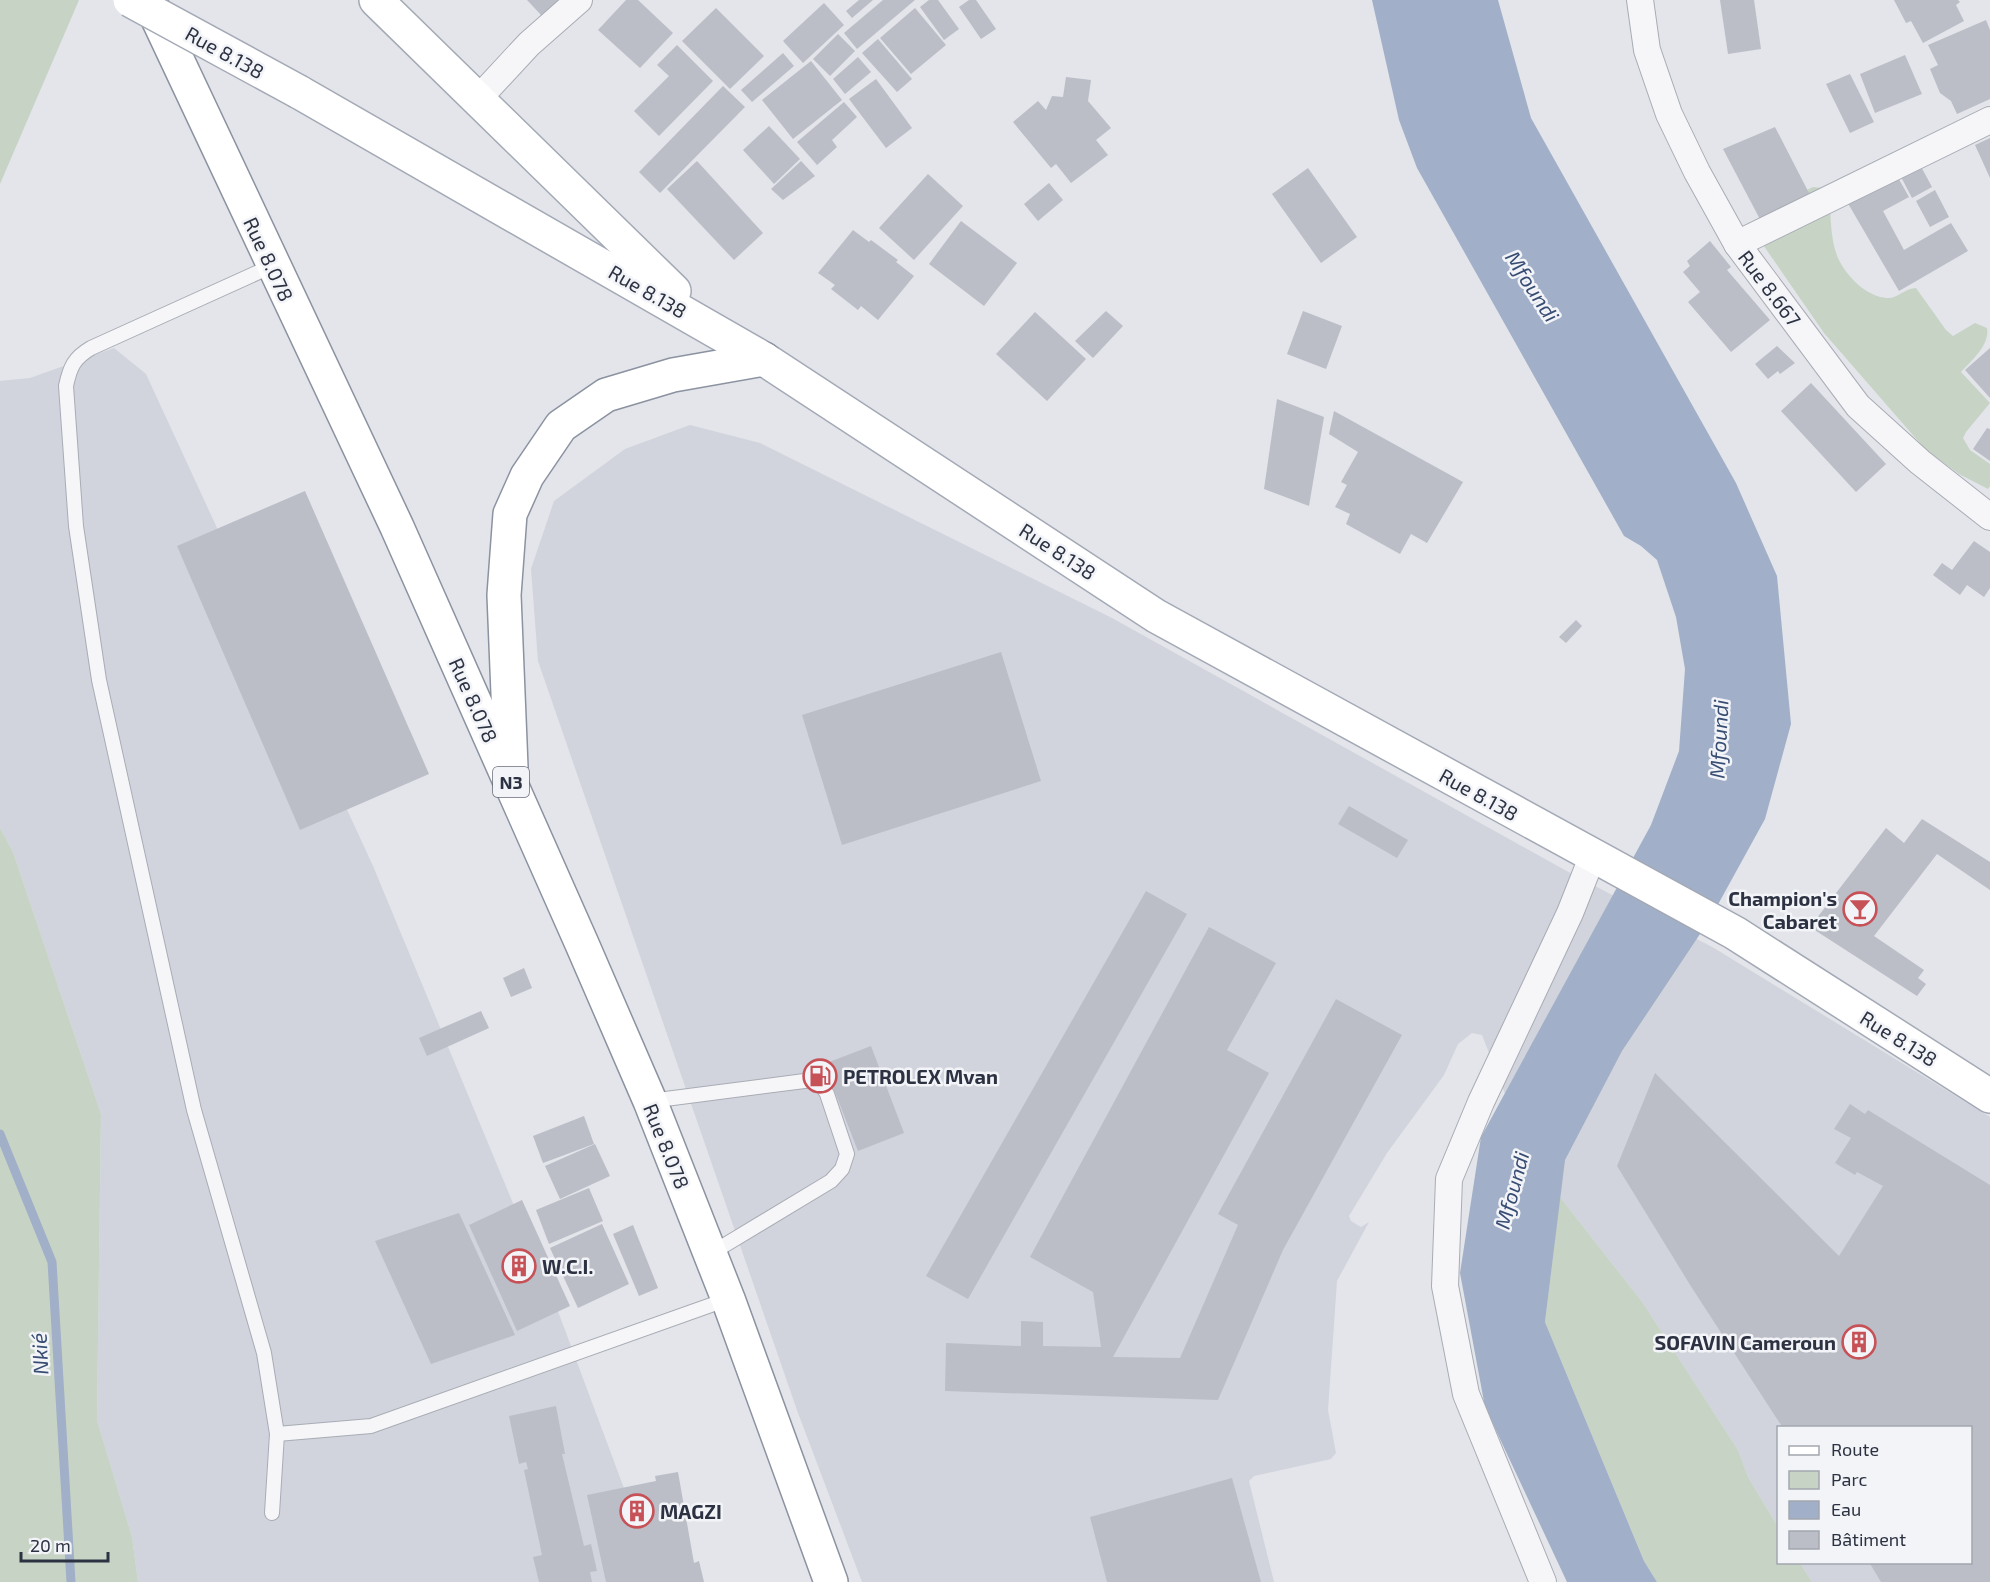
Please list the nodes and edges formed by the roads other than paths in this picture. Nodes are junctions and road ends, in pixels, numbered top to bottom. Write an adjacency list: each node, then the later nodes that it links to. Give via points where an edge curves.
1 (130, 0): 10 (main road, Rue 8.138, bridge)
2 (149, 0): 9 (main road, Rue 8.078 / N3)
3 (376, 0): 6 (main road)
4 (579, 0): 6 (street, via 529,44)
5 (1640, 0): 8 (street, Rue 8.667, via 1647,50 1669,114)
6 (477, 100): 10 (main road)
7 (1990, 120): 8 (street)
8 (1737, 244): 12 (street, Rue 8.667, via 1858,406)
9 (272, 266): 13 (main road, Rue 8.078 / N3, via 397,527); 19 (lane, via 79,354 70,365 66,386 76,526 99,680 194,1110 264,1353)
10 (710, 326): 11 (main road, Rue 8.138)
11 (764, 358): 13 (main road, via 673,375 606,395 561,426 527,476 510,514 504,595); 14 (main road, Rue 8.138, via 1156,616)
12 (1990, 517)
13 (511, 784): 16 (main road, Rue 8.078 / N3)
14 (1602, 859): 15 (main road, Rue 8.138, via 1735,933); 22 (street, via 1570,913 1449,1179 1445,1286 1466,1394)
15 (1990, 1096)
16 (650, 1101): 17 (main road, Rue 8.078 / N3); 17 (lane, via 812,1080 821,1084 827,1094 847,1154 842,1169 831,1181)
17 (710, 1254): 18 (main road, Rue 8.078 / N3)
18 (728, 1299): 19 (lane, via 371,1426); 21 (main road, Rue 8.078 / N3)
19 (277, 1434): 20 (lane)
20 (272, 1513)
21 (831, 1582)
22 (1543, 1582)

